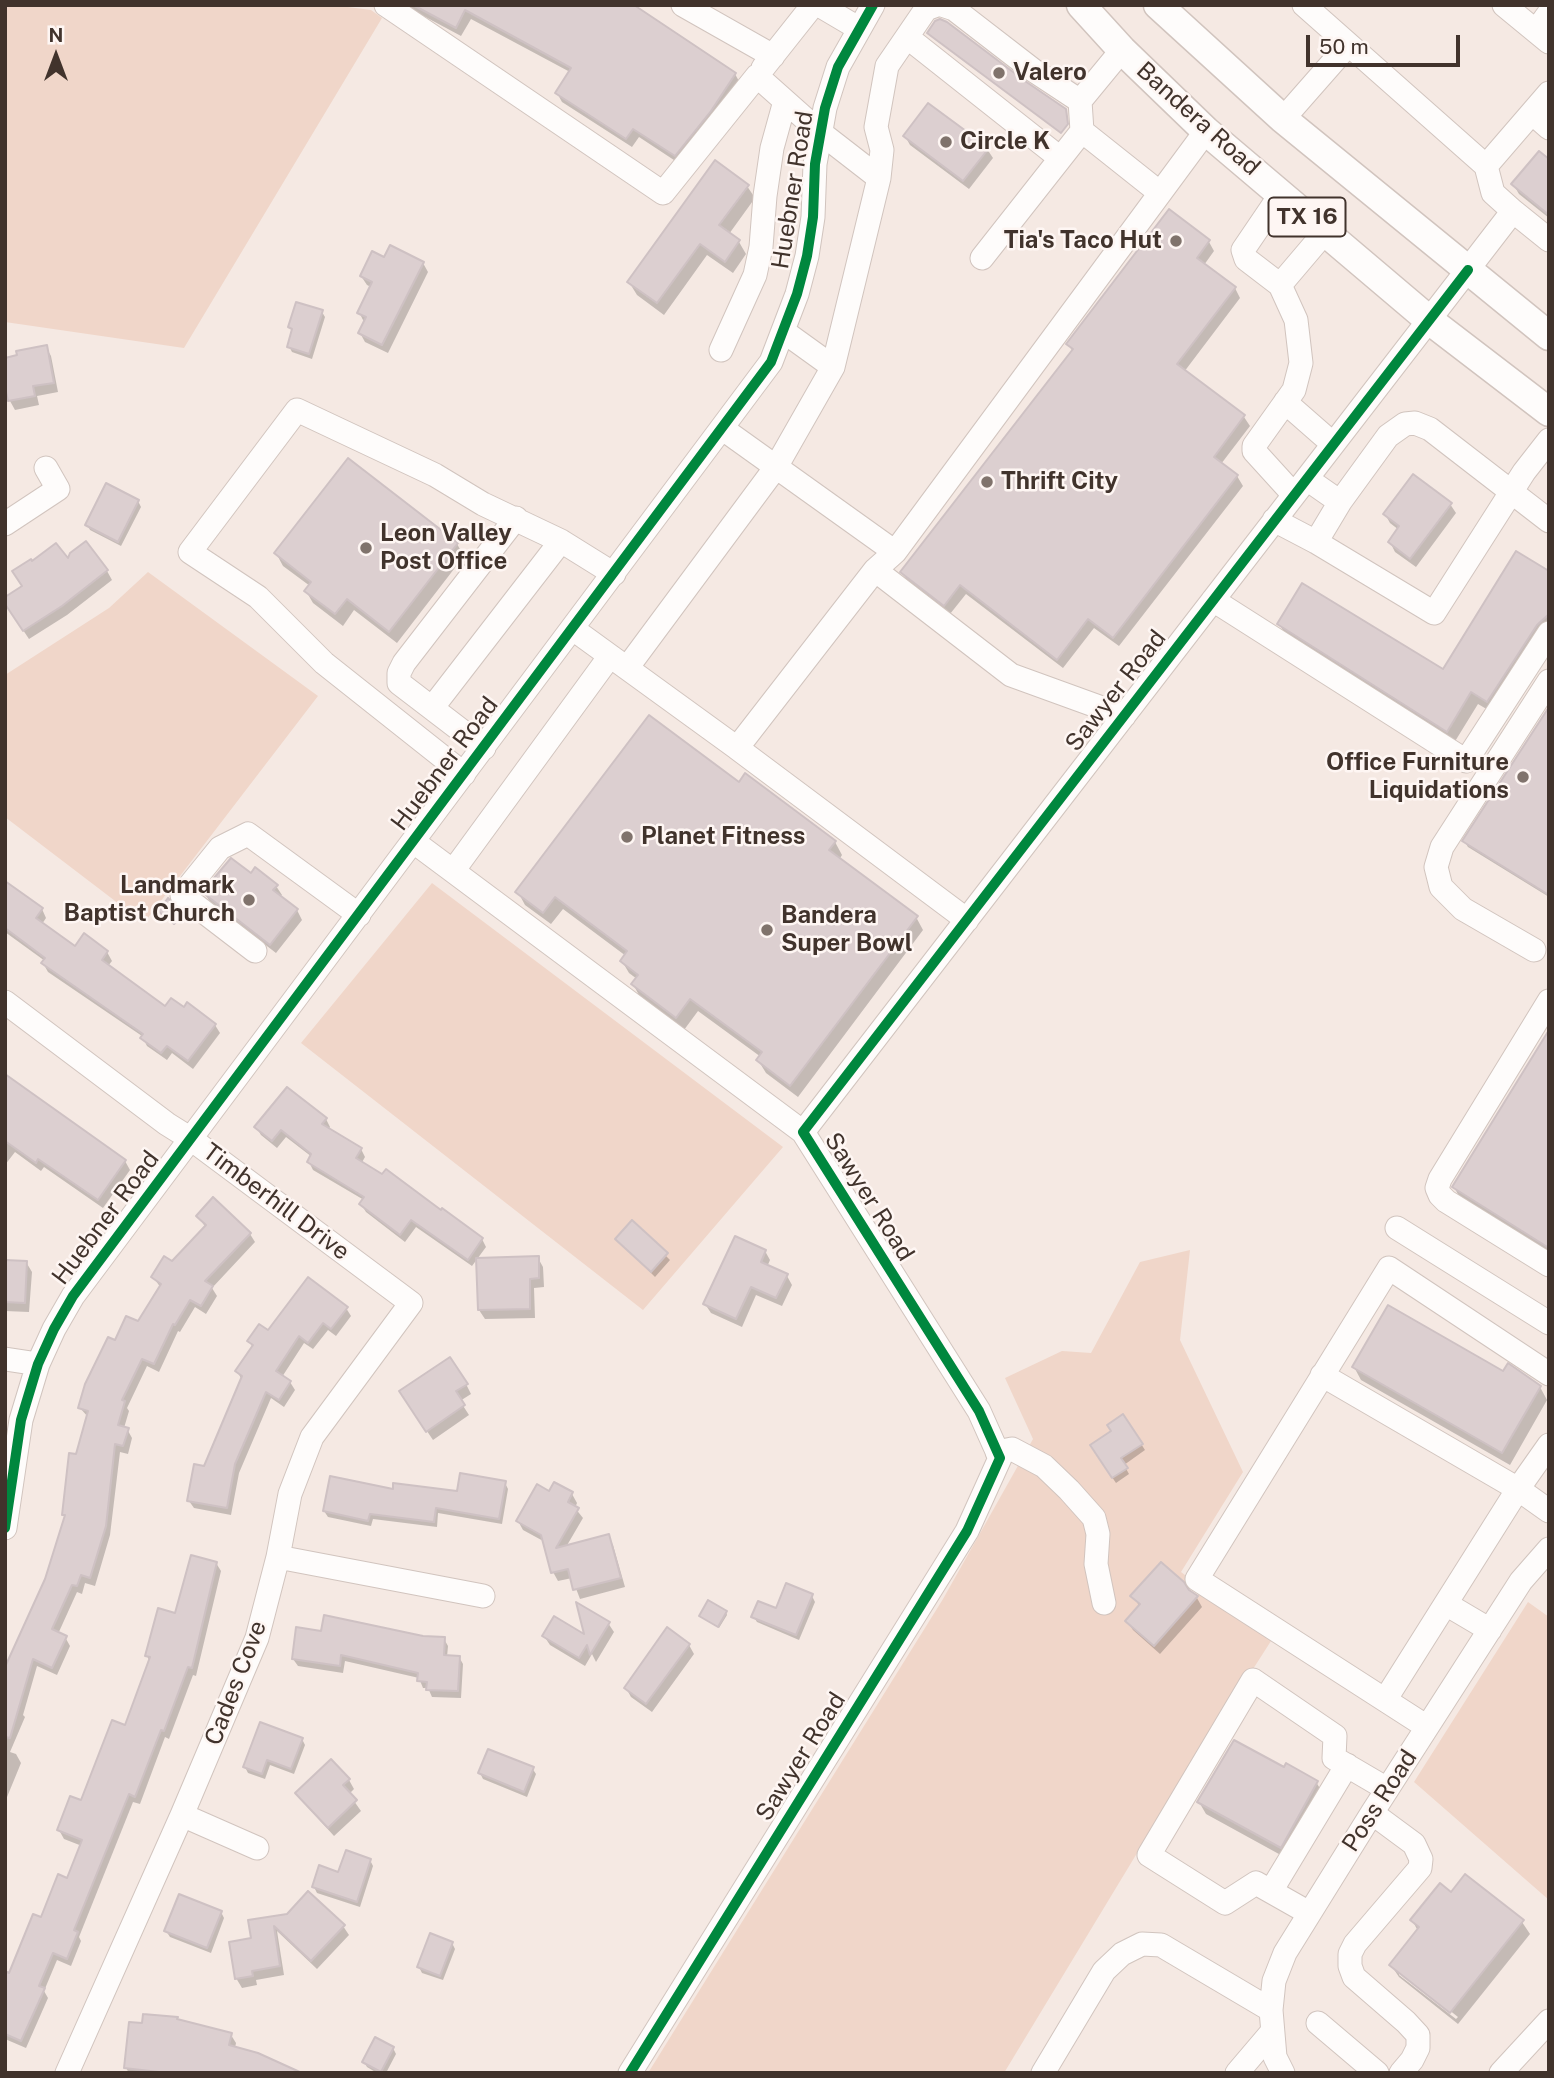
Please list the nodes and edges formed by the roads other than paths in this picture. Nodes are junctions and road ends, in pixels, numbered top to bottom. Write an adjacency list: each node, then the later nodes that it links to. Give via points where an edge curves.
1 (386, 5): 18 (street, via 663,193)
2 (683, 5): 17 (street)
3 (813, 5): 17 (street)
4 (819, 5): 12 (street)
5 (873, 5): 12 (street, Huebner Road)
6 (937, 5): 14 (street, via 926,9)
7 (943, 5): 21 (street)
8 (1081, 5): 16 (main road, Bandera Road / TX 16)
9 (1158, 5): 22 (main road, TX 16)
10 (1304, 5): 15 (street)
11 (1504, 5): 13 (street)
12 (858, 29): 26 (street, Huebner Road, via 838,67)
13 (1546, 33)
14 (906, 37): 27 (street); 29 (street, via 887,66 876,127 882,150)
15 (1348, 45): 22 (street); 28 (street)
16 (1122, 50): 21 (street); 25 (main road, Bandera Road / TX 16)
17 (773, 56): 18 (street)
18 (757, 76): 20 (street)
19 (1549, 93): 23 (street)
20 (785, 101): 26 (street); 41 (street, via 772,148 755,275)
21 (1080, 101): 24 (street)
22 (1283, 119): 36 (main road, TX 16)
23 (1540, 121): 28 (street)
24 (1083, 131): 27 (street); 30 (street)
25 (1206, 131): 30 (street); 31 (main road, Bandera Road / TX 16)
26 (821, 133): 29 (street); 39 (street, Huebner Road, via 807,256)
27 (1060, 158): 35 (street)
28 (1486, 166): 32 (street, via 1493,194)
29 (879, 178): 42 (street)
30 (1160, 193): 59 (street)
31 (1281, 194): 33 (main road, Bandera Road / TX 16); 37 (street, via 1244,250 1247,259)
32 (1513, 211): 34 (street); 36 (street, Sawyer Road)
33 (1325, 232): 37 (street); 38 (main road, Bandera Road / TX 16)
34 (1549, 240)
35 (982, 258)
36 (1468, 270): 38 (street, Sawyer Road); 40 (main road, TX 16)
37 (1280, 285): 43 (street, via 1296,320 1301,363 1294,390)
38 (1429, 320): 44 (main road, Bandera Road / TX 16); 47 (street, Sawyer Road)
39 (783, 331): 42 (street); 45 (street, Huebner Road, via 771,362)
40 (1549, 336)
41 (721, 350)
42 (833, 367): 48 (street)
43 (1285, 402): 47 (street); 50 (street, via 1254,451)
44 (1549, 412)
45 (723, 429): 48 (street); 61 (street, Huebner Road)
46 (1549, 440): 51 (street)
47 (1333, 444): 50 (street, Sawyer Road)
48 (776, 467): 59 (street); 65 (street)
49 (46, 468): 56 (street, via 58,489)
50 (1300, 487): 52 (street); 54 (street, Sawyer Road)
51 (1511, 493): 52 (street, via 1430,429 1415,423 1388,436); 55 (street); 58 (street, via 1434,613)
52 (1340, 502): 58 (street)
53 (516, 518): 57 (street); 67 (street, via 399,673 399,683); 71 (street, via 297,410 190,552 258,597 324,663)
54 (1274, 520): 58 (street); 62 (street, Sawyer Road)
55 (1549, 521)
56 (5, 524)
57 (561, 541): 61 (street); 67 (street)
58 (1315, 542)
59 (895, 552): 60 (street)
60 (875, 570): 68 (street, via 1011,675); 70 (street)
61 (614, 574): 63 (street, Huebner Road)
62 (1213, 600): 64 (street, via 1466,761); 68 (street, Sawyer Road)
63 (573, 629): 65 (street); 69 (street, Huebner Road)
64 (1549, 633)
65 (619, 662): 70 (street); 73 (street)
66 (1549, 681): 76 (street, via 1442,847 1436,867 1441,887 1463,909)
67 (432, 708): 69 (street)
68 (1124, 716): 75 (street, Sawyer Road)
69 (484, 748): 71 (street, Huebner Road)
70 (737, 748): 75 (street)
71 (464, 774): 72 (street, Huebner Road)
72 (414, 842): 73 (street); 74 (street, Huebner Road)
73 (453, 871): 80 (street)
74 (359, 915): 77 (street, via 248,834 220,848 182,895); 81 (street, Huebner Road)
75 (967, 919): 80 (street, Sawyer Road)
76 (1534, 950)
77 (255, 951)
78 (1549, 1001): 83 (street, via 1437,1188 1446,1200)
79 (5, 1002): 81 (street, Timberhill Drive)
80 (803, 1132): 91 (street, Sawyer Road, via 979,1411)
81 (191, 1139): 84 (street, Timberhill Drive); 87 (street, Huebner Road, via 73,1296)
82 (1397, 1228): 85 (street)
83 (1549, 1265)
84 (411, 1303): 95 (street, Cades Cove, via 312,1437 290,1494)
85 (1549, 1323)
86 (5, 1359): 87 (street)
87 (38, 1364): 94 (street, Huebner Road, via 21,1420)
88 (1549, 1374): 89 (street, via 1389,1268)
89 (1322, 1375): 92 (street); 101 (street, via 1197,1579)
90 (1549, 1445): 92 (street)
91 (997, 1452): 98 (street, via 1012,1448 1044,1466 1094,1518); 115 (street, Sawyer Road, via 1000,1458 967,1531)
92 (1518, 1489): 93 (street); 99 (street)
93 (1549, 1511)
94 (5, 1528)
95 (278, 1557): 97 (street); 106 (street, Cades Cove, via 257,1638)
96 (1546, 1558): 100 (street, Poss Road, via 1521,1581)
97 (483, 1596)
98 (1104, 1603)
99 (1446, 1604): 100 (street); 101 (street)
100 (1490, 1630): 102 (street, Poss Road)
101 (1385, 1700): 102 (street)
102 (1427, 1727): 104 (street, Poss Road)
103 (1347, 1765): 104 (street); 108 (street); 108 (street, via 1334,1758 1335,1736 1253,1680 1149,1856 1225,1903 1256,1883)
104 (1387, 1789): 105 (street, Poss Road)
105 (1372, 1813): 109 (street, Poss Road); 120 (street, via 1414,1844 1421,1858 1420,1868 1350,1954 1354,1977 1418,2035 1418,2048)
106 (182, 1815): 107 (street); 114 (street, Cades Cove)
107 (257, 1848)
108 (1271, 1891): 109 (street)
109 (1309, 1913): 110 (street, Poss Road, via 1284,1953)
110 (1270, 2010): 113 (street, Poss Road); 116 (street, via 1161,1945 1142,1944 1122,1954 1104,1972)
111 (1549, 2021): 121 (street)
112 (1318, 2023): 119 (street)
113 (1271, 2033): 117 (street); 118 (street, Poss Road)
114 (67, 2073)
115 (630, 2073)
116 (1042, 2073)
117 (1237, 2073)
118 (1283, 2073)
119 (1377, 2073)
120 (1401, 2073)
121 (1501, 2073)

